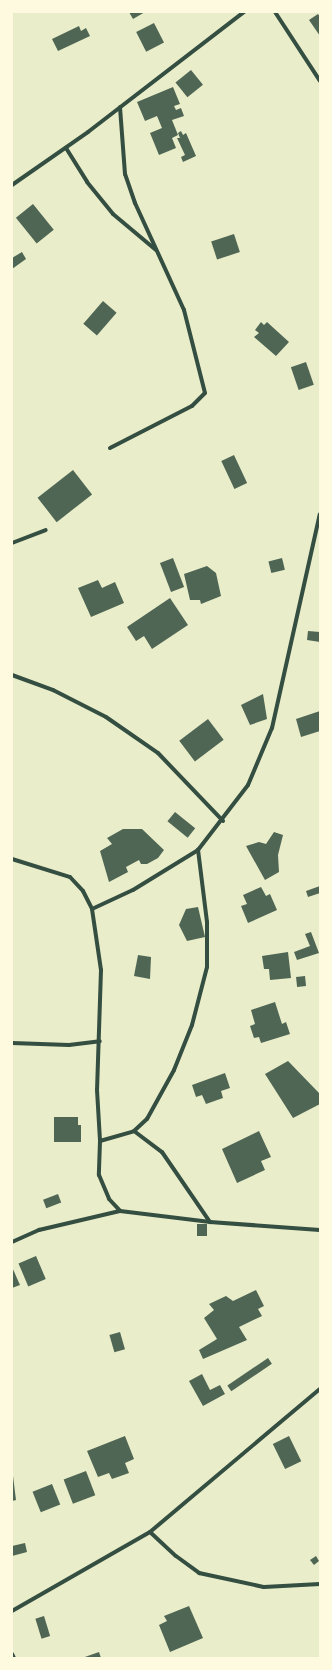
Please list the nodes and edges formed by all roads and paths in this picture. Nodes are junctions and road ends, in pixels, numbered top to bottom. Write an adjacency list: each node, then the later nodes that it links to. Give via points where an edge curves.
1 (244, 12): 4 (street)
2 (275, 12): 3 (street)
3 (320, 81)
4 (120, 107): 5 (street); 7 (street, via 125,174 135,203)
5 (66, 148): 6 (street); 7 (street, via 87,182 113,214)
6 (12, 185)
7 (158, 251): 8 (street, via 184,310 205,393 192,406)
8 (110, 448)
9 (320, 514): 13 (street, via 272,728 248,785)
10 (46, 530): 11 (street)
11 (12, 542)
12 (12, 675): 13 (street, via 53,690 112,722 158,753)
13 (223, 820): 14 (street)
14 (198, 850): 16 (street, via 139,886); 19 (street, via 207,922 207,967 201,996 174,1070 147,1119)
15 (12, 859): 16 (street, via 70,877 83,890)
16 (92, 909): 17 (street, via 101,970)
17 (100, 1041): 18 (street, via 69,1045); 20 (street, via 97,1090)
18 (12, 1042)
19 (134, 1131): 20 (street); 22 (street, via 162,1152)
20 (100, 1141): 21 (street, via 99,1175 102,1188)
21 (120, 1211): 22 (street); 24 (street, via 39,1230)
22 (210, 1222): 23 (street)
23 (320, 1230)
24 (12, 1242)
25 (320, 1389): 26 (street)
26 (150, 1532): 27 (street, via 199,1573 264,1587); 28 (street)
27 (320, 1584)
28 (12, 1611)
29 (12, 1654): 30 (street)
30 (14, 1658)

